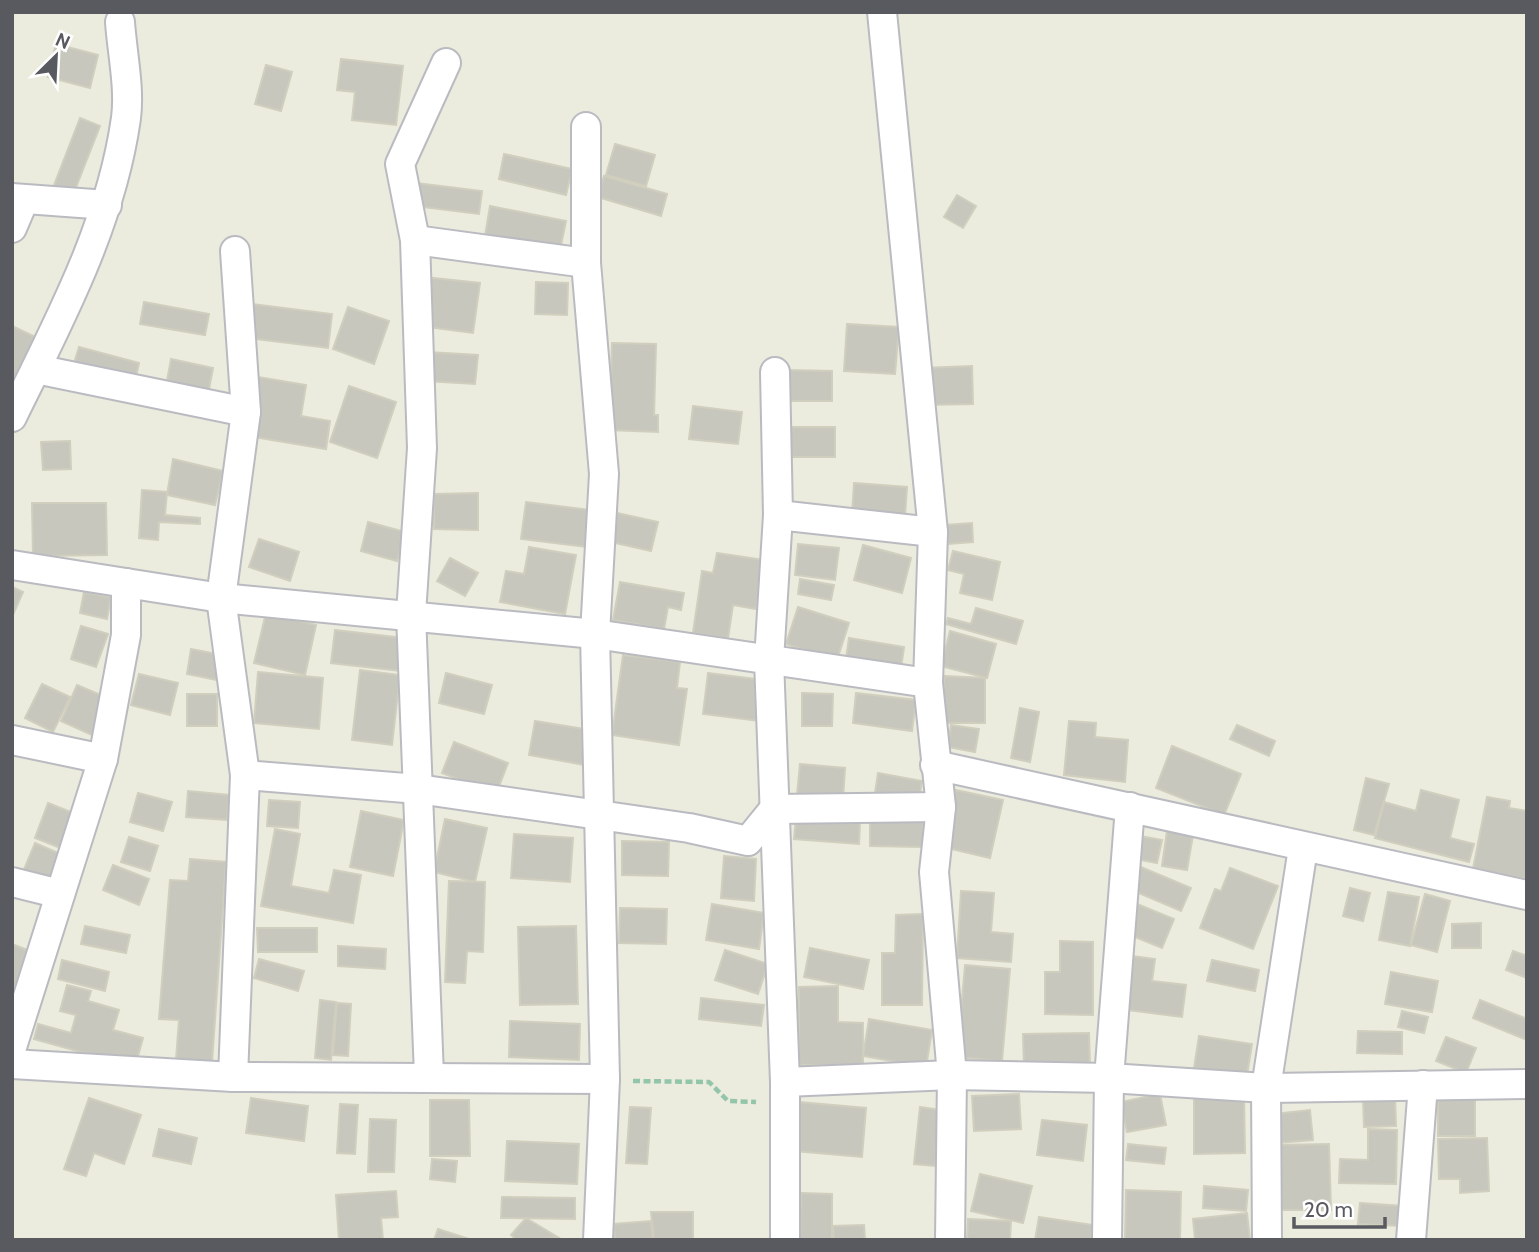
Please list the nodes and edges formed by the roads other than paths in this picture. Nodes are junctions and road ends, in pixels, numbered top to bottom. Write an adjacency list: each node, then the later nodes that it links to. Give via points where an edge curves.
1 (882, 12): 16 (street)
2 (120, 22): 6 (street, via 127,116)
3 (446, 63): 8 (street, via 400,164)
4 (586, 127): 10 (street)
5 (18, 199): 6 (street); 7 (street)
6 (107, 205): 11 (street, via 95,242)
7 (12, 228)
8 (415, 240): 10 (street); 20 (street, via 422,447)
9 (235, 251): 13 (street)
10 (586, 263): 21 (street, via 604,474)
11 (36, 369): 13 (street); 14 (street)
12 (775, 372): 15 (street)
13 (246, 412): 19 (street)
14 (12, 417)
15 (778, 515): 16 (street); 22 (street)
16 (933, 532): 23 (street)
17 (12, 565): 18 (street)
18 (125, 583): 19 (street); 25 (street, via 126,635)
19 (220, 597): 20 (street); 27 (street)
20 (411, 614): 21 (street); 28 (street)
21 (595, 634): 22 (street); 32 (street)
22 (769, 660): 23 (street); 31 (street)
23 (928, 683): 26 (street)
24 (12, 740): 25 (street)
25 (103, 759): 35 (street)
26 (935, 765): 29 (street); 30 (street)
27 (245, 775): 28 (street); 41 (street)
28 (418, 789): 32 (street); 40 (street)
29 (941, 807): 31 (street); 39 (street, via 934,872)
30 (1130, 807): 33 (street); 42 (street)
31 (774, 809): 32 (street, via 748,841 689,828); 44 (street)
32 (600, 818): 43 (street)
33 (1303, 848): 36 (street); 47 (street)
34 (12, 882): 35 (street)
35 (60, 894): 37 (street)
36 (1527, 895)
37 (12, 1047)
38 (12, 1064): 41 (street)
39 (952, 1074): 42 (street); 44 (street); 50 (street)
40 (429, 1076): 41 (street); 43 (street)
41 (233, 1077)
42 (1110, 1078): 47 (street); 51 (street)
43 (604, 1079): 48 (street)
44 (785, 1082): 49 (street)
45 (1527, 1084): 46 (street)
46 (1423, 1085): 47 (street); 53 (street)
47 (1266, 1088): 52 (street)
48 (598, 1240)
49 (785, 1240)
50 (950, 1240)
51 (1107, 1240)
52 (1267, 1240)
53 (1411, 1240)

